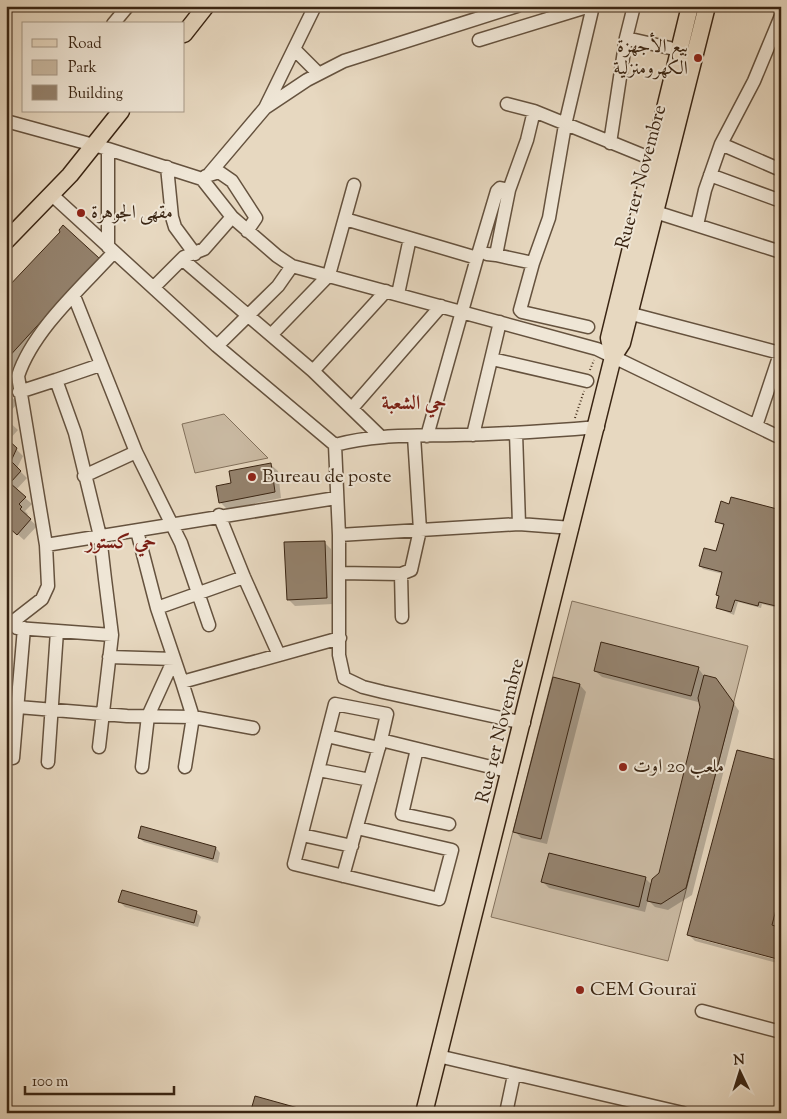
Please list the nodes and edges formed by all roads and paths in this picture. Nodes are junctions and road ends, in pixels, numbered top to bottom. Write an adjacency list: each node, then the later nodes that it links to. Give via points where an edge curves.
1 (128, 6): 9 (street)
2 (206, 6): 11 (main road)
3 (315, 6): 15 (street)
4 (517, 6): 16 (street, via 353,57)
5 (591, 6): 13 (street); 22 (street)
6 (634, 6): 12 (street)
7 (690, 6): 26 (main road, Rue 1er Novembre)
8 (707, 6): 35 (main road, Rue 1er Novembre)
9 (115, 22)
10 (780, 22): 24 (street, via 742,107)
11 (185, 33)
12 (626, 38): 14 (street); 23 (street)
13 (479, 40)
14 (670, 48)
15 (295, 50): 16 (street); 18 (street)
16 (318, 73): 18 (street)
17 (506, 104): 19 (street)
18 (265, 108): 30 (street)
19 (534, 111): 22 (street); 32 (street)
20 (120, 112): 25 (main road)
21 (6, 121): 25 (street)
22 (565, 125): 23 (street); 48 (street, via 549,218)
23 (610, 143): 26 (street)
24 (721, 144): 28 (street); 29 (street)
25 (102, 148): 27 (street); 33 (main road); 42 (street)
26 (652, 159): 35 (main road, Rue 1er Novembre)
27 (167, 167): 30 (street); 44 (street, via 175,227)
28 (781, 170)
29 (710, 175): 34 (street); 38 (street)
30 (206, 176): 36 (street); 39 (street, via 222,173 229,177 254,214 256,221)
31 (354, 185): 37 (street)
32 (509, 190): 45 (street, via 500,188 497,191); 46 (street)
33 (52, 195): 41 (main road); 42 (street)
34 (781, 201)
35 (646, 209): 38 (street); 56 (main road, Rue 1er Novembre); 63 (main road, Rue 1er Novembre, via 609,338)
36 (232, 217): 39 (street); 44 (street, via 204,249)
37 (344, 219): 40 (street); 50 (street)
38 (697, 226): 43 (street)
39 (247, 231): 49 (street)
40 (410, 238): 45 (street); 52 (street)
41 (6, 241)
42 (111, 249): 51 (street); 53 (street)
43 (781, 252)
44 (195, 254): 47 (street)
45 (477, 255): 46 (street); 55 (street)
46 (496, 255): 48 (street)
47 (182, 259): 51 (street); 57 (street)
48 (533, 263): 59 (street, via 520,310)
49 (292, 266): 50 (street); 57 (street, via 278,286)
50 (329, 276): 52 (street); 60 (street)
51 (154, 287): 61 (street)
52 (392, 292): 54 (street); 66 (street)
53 (74, 296): 65 (street); 69 (street, via 23,360 18,376)
54 (441, 306): 55 (street); 70 (street)
55 (461, 311): 58 (street); 77 (street, via 449,365)
56 (628, 313): 62 (street); 63 (main road, Rue 1er Novembre, via 622,343)
57 (248, 314): 60 (street); 61 (street)
58 (500, 322): 63 (street, via 597,349); 64 (street)
59 (588, 327)
60 (271, 335): 66 (street)
61 (217, 346): 79 (street)
62 (780, 352): 71 (street)
63 (614, 357): 71 (street); 72 (main road, Rue 1er Novembre)
64 (492, 360): 68 (street); 74 (street)
65 (100, 364): 67 (street); 80 (street)
66 (313, 371): 70 (street)
67 (56, 380): 69 (street); 81 (street, via 75,433)
68 (587, 381)
69 (20, 392): 91 (street)
70 (353, 407): 75 (street)
71 (756, 426): 78 (street)
72 (598, 427): 73 (street); 86 (main road, Rue 1er Novembre)
73 (516, 433): 74 (street); 85 (street)
74 (473, 435): 77 (street)
75 (380, 436): 76 (street); 79 (street)
76 (414, 436): 77 (street); 87 (street)
77 (427, 436)
78 (781, 438)
79 (335, 445): 82 (street)
80 (136, 452): 81 (street); 84 (street)
81 (84, 476): 90 (street)
82 (336, 498): 83 (street); 89 (street)
83 (219, 515): 84 (street); 94 (street)
84 (172, 524): 88 (street); 95 (street)
85 (519, 524): 86 (street); 87 (street)
86 (572, 528): 113 (main road, Rue 1er Novembre)
87 (420, 530): 89 (street); 93 (street, via 411,570)
88 (137, 531): 90 (street); 96 (street)
89 (339, 535): 92 (street)
90 (100, 536): 91 (street); 102 (street)
91 (46, 545): 99 (street, via 48,586 42,598)
92 (339, 573): 93 (street); 103 (street)
93 (401, 574): 97 (street)
94 (244, 578): 95 (street); 104 (street)
95 (198, 593): 96 (street); 98 (street)
96 (156, 608): 106 (street)
97 (402, 617)
98 (209, 625)
99 (7, 627): 100 (street)
100 (24, 628): 101 (street); 108 (street)
101 (57, 631): 102 (street); 109 (street)
102 (112, 635): 105 (street)
103 (340, 638): 104 (street); 113 (street, via 339,655 344,678 363,687)
104 (279, 655): 107 (street)
105 (109, 657): 106 (street); 110 (street)
106 (174, 659): 107 (street); 111 (street)
107 (182, 682): 112 (street)
108 (12, 706): 109 (street); 119 (street)
109 (52, 710): 110 (street); 120 (street)
110 (103, 714): 111 (street); 117 (street)
111 (148, 716): 112 (street); 121 (street)
112 (192, 717): 114 (street); 122 (street)
113 (524, 723): 124 (main road, Rue 1er Novembre)
114 (254, 728)
115 (327, 736): 116 (street); 116 (street, via 335,704 387,714); 123 (street)
116 (380, 744): 118 (street); 125 (street)
117 (99, 747)
118 (417, 749): 124 (street); 126 (street, via 402,814)
119 (13, 758)
120 (48, 762)
121 (142, 767)
122 (185, 767)
123 (319, 770): 125 (street); 128 (street)
124 (511, 772): 133 (main road, Rue 1er Novembre)
125 (370, 780): 127 (street)
126 (449, 824)
127 (358, 828): 129 (street); 130 (street, via 452,850 439,899)
128 (302, 834): 129 (street); 130 (street, via 294,864)
129 (352, 846): 130 (street)
130 (343, 876)
131 (702, 1011): 132 (street)
132 (781, 1032)
133 (438, 1056): 134 (street); 136 (main road, Rue 1er Novembre)
134 (514, 1075): 135 (street); 137 (street)
135 (659, 1109): 138 (street)
136 (424, 1113)
137 (506, 1113)
138 (683, 1113)

